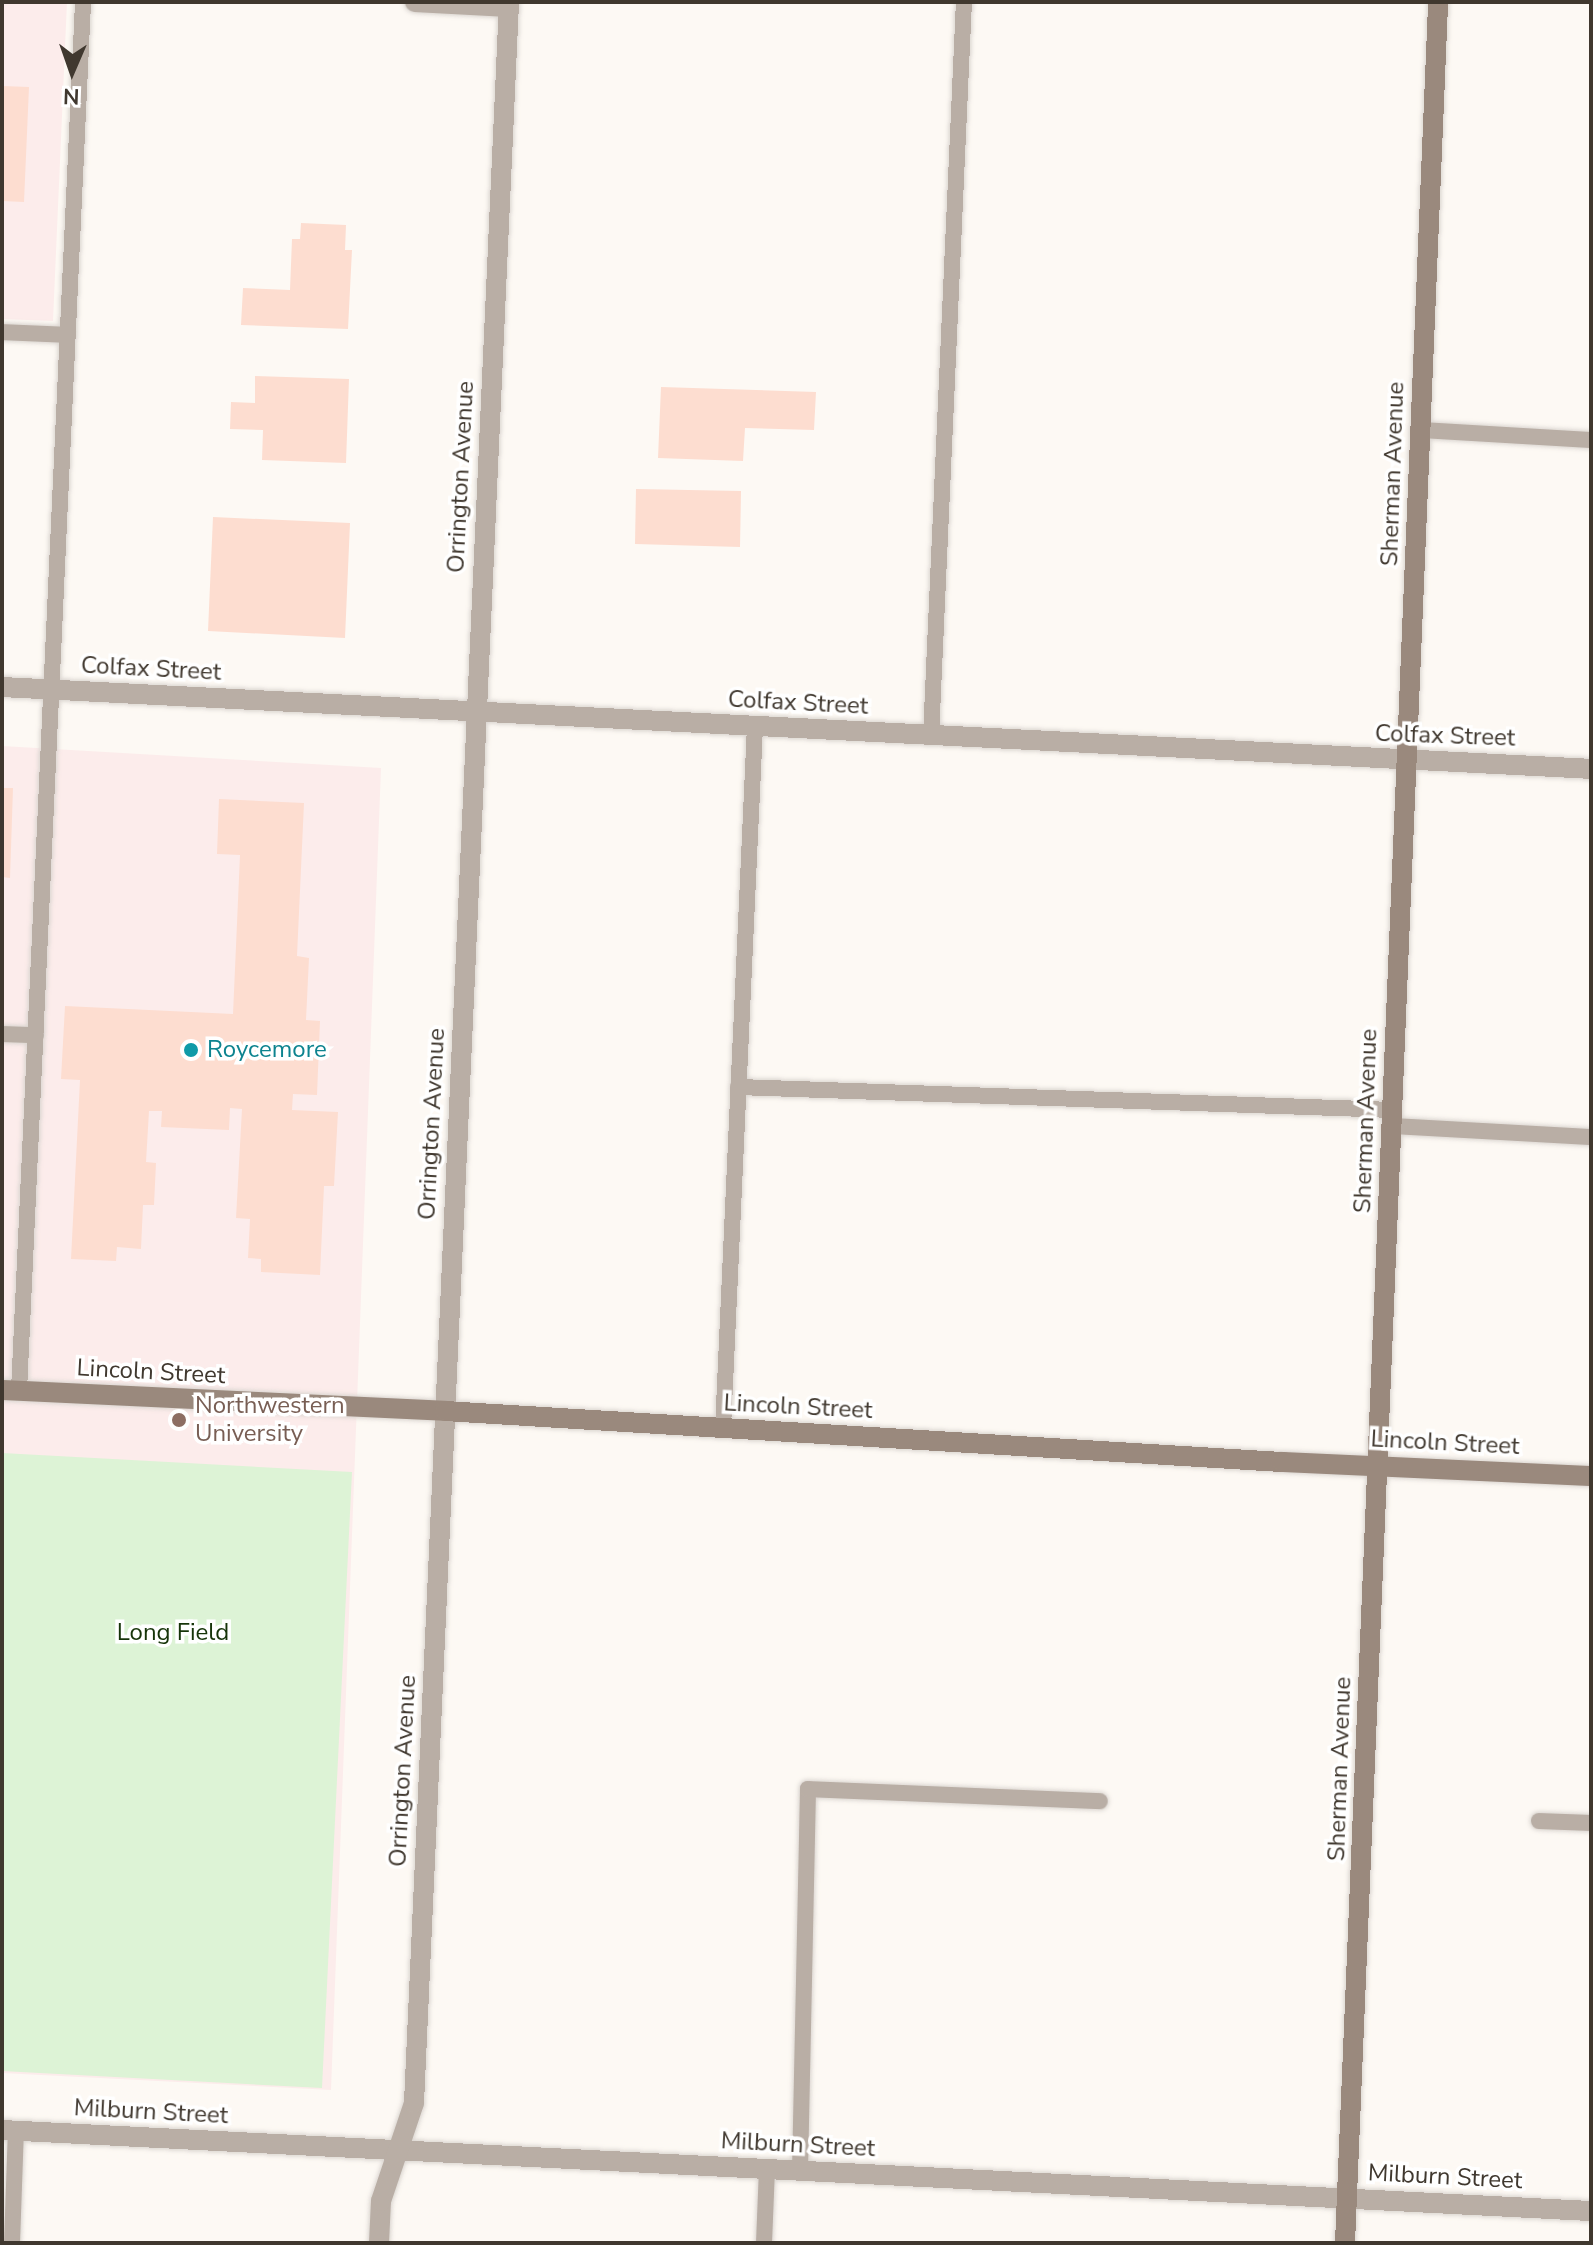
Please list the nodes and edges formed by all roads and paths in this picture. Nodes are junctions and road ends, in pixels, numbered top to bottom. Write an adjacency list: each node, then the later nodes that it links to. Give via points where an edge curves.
1 (83, 2): 7 (lane)
2 (415, 2): 5 (street)
3 (964, 2): 14 (lane)
4 (1438, 2): 8 (street, Sherman Avenue)
5 (509, 4): 12 (street, Orrington Avenue)
6 (2, 332): 7 (lane)
7 (68, 335): 11 (lane)
8 (1421, 430): 9 (lane); 15 (street, Sherman Avenue)
9 (1591, 440)
10 (2, 687): 11 (street, Colfax Street)
11 (51, 690): 12 (street, Colfax Street); 18 (lane)
12 (476, 712): 13 (street, Colfax Street); 23 (street, Orrington Avenue)
13 (755, 726): 14 (street, Colfax Street); 19 (lane)
14 (931, 736): 15 (street, Colfax Street)
15 (1407, 760): 16 (street, Colfax Street); 20 (street, Sherman Avenue)
16 (1591, 769)
17 (2, 1034): 18 (lane)
18 (36, 1035): 22 (lane)
19 (738, 1087): 20 (lane); 24 (lane)
20 (1392, 1118): 21 (lane); 25 (street, Sherman Avenue)
21 (1591, 1137)
22 (10, 1391): 23 (street, Lincoln Street)
23 (445, 1411): 24 (street, Lincoln Street); 31 (street, Orrington Avenue, via 414,2103)
24 (723, 1428): 25 (street, Lincoln Street)
25 (1378, 1466): 26 (street, Lincoln Street); 34 (street, Sherman Avenue)
26 (1591, 1476)
27 (1100, 1801): 33 (lane, via 808,1789)
28 (1539, 1821): 29 (lane)
29 (1591, 1823)
30 (9, 2131): 31 (street, Milburn Street); 36 (lane)
31 (397, 2151): 32 (street, Milburn Street); 37 (street, Orrington Avenue, via 381,2201)
32 (767, 2169): 33 (street, Milburn Street); 38 (lane)
33 (800, 2171): 34 (street, Milburn Street)
34 (1347, 2198): 35 (street, Milburn Street); 39 (street, Sherman Avenue)
35 (1591, 2211)
36 (12, 2243)
37 (379, 2243)
38 (764, 2243)
39 (1345, 2243)

